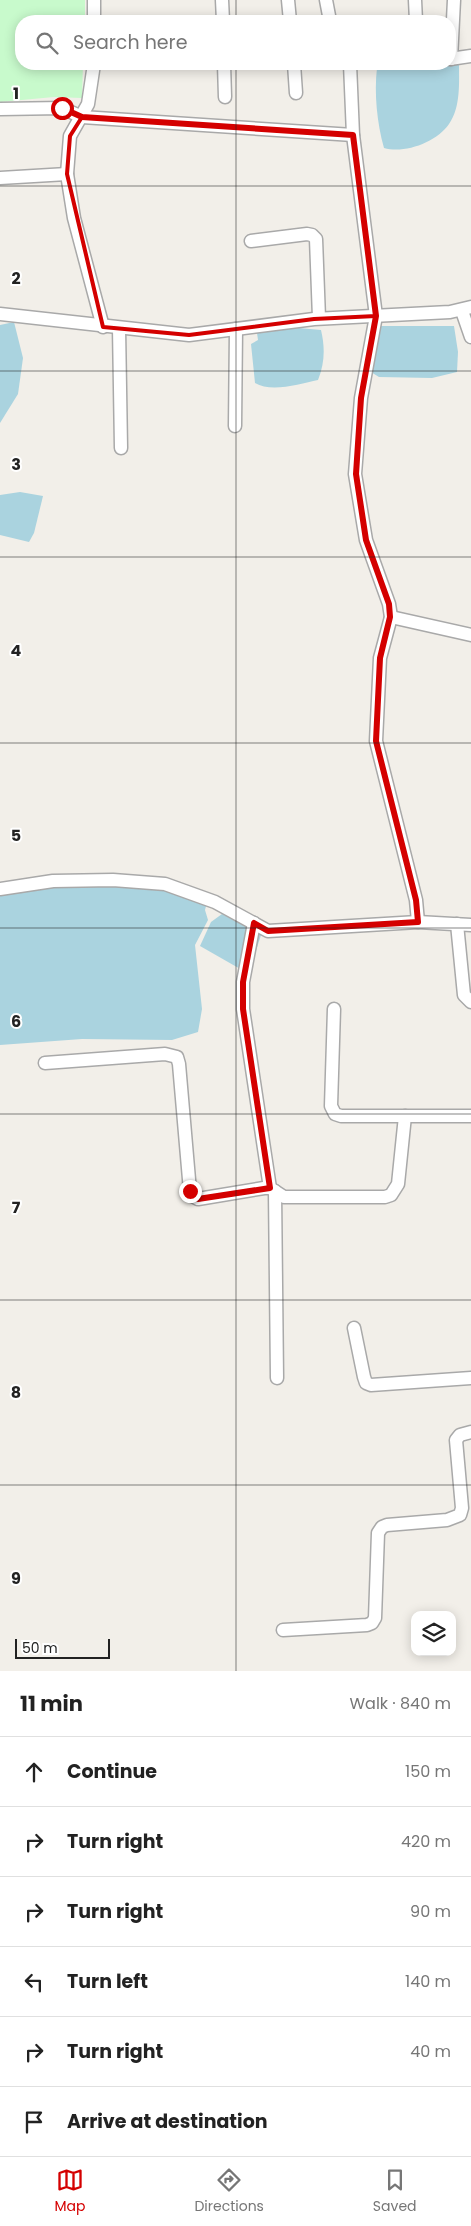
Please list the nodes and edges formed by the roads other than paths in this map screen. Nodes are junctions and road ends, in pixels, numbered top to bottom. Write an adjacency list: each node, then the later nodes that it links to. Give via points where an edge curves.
1 (94, 0): 7 (street)
2 (222, 0): 8 (street)
3 (288, 0): 9 (street)
4 (325, 0): 10 (street)
5 (415, 0): 11 (street)
6 (454, 0): 12 (street)
7 (94, 15)
8 (222, 15)
9 (289, 15)
10 (329, 15)
11 (416, 15)
12 (453, 15)
13 (471, 56): 14 (street)
14 (456, 58)
15 (93, 70): 22 (street, via 88,104)
16 (224, 70): 20 (street)
17 (294, 70): 19 (street)
18 (350, 70): 23 (street)
19 (296, 93)
20 (225, 97)
21 (0, 109): 22 (street, via 62,108)
22 (82, 117): 23 (street); 24 (street, via 70,136)
23 (353, 135): 29 (street)
24 (67, 174): 25 (street); 31 (street, via 74,218)
25 (0, 178)
26 (251, 240): 30 (street, via 307,234 316,239)
27 (466, 309): 29 (street); 34 (street)
28 (0, 314): 31 (street)
29 (376, 316): 30 (street); 37 (street, via 361,398 356,474 366,540 389,604)
30 (319, 318): 33 (street)
31 (104, 327): 32 (street)
32 (118, 328): 33 (street, via 188,335); 36 (street)
33 (236, 329): 35 (street)
34 (471, 336)
35 (235, 426)
36 (121, 448)
37 (390, 617): 38 (street); 40 (street, via 380,658 376,741 416,900)
38 (471, 635)
39 (0, 889): 41 (street, via 53,881 113,880 165,884 215,902)
40 (418, 922): 41 (street, via 268,931); 42 (street)
41 (254, 923): 49 (street, via 243,982 243,1009)
42 (457, 924): 43 (street); 44 (street, via 464,995)
43 (471, 925)
44 (471, 1002)
45 (334, 1009): 47 (street, via 332,1111 340,1116)
46 (45, 1063): 49 (street, via 165,1054 177,1057 193,1196 198,1199)
47 (404, 1116): 48 (street); 49 (street, via 398,1184 391,1195 284,1197)
48 (471, 1116)
49 (272, 1190): 51 (street)
50 (354, 1328): 52 (street, via 364,1378 371,1386)
51 (277, 1378)
52 (471, 1378)
53 (471, 1432): 54 (street, via 460,1435 456,1440 460,1514 447,1520 387,1525 378,1533 375,1618 372,1623)
54 (283, 1630)

